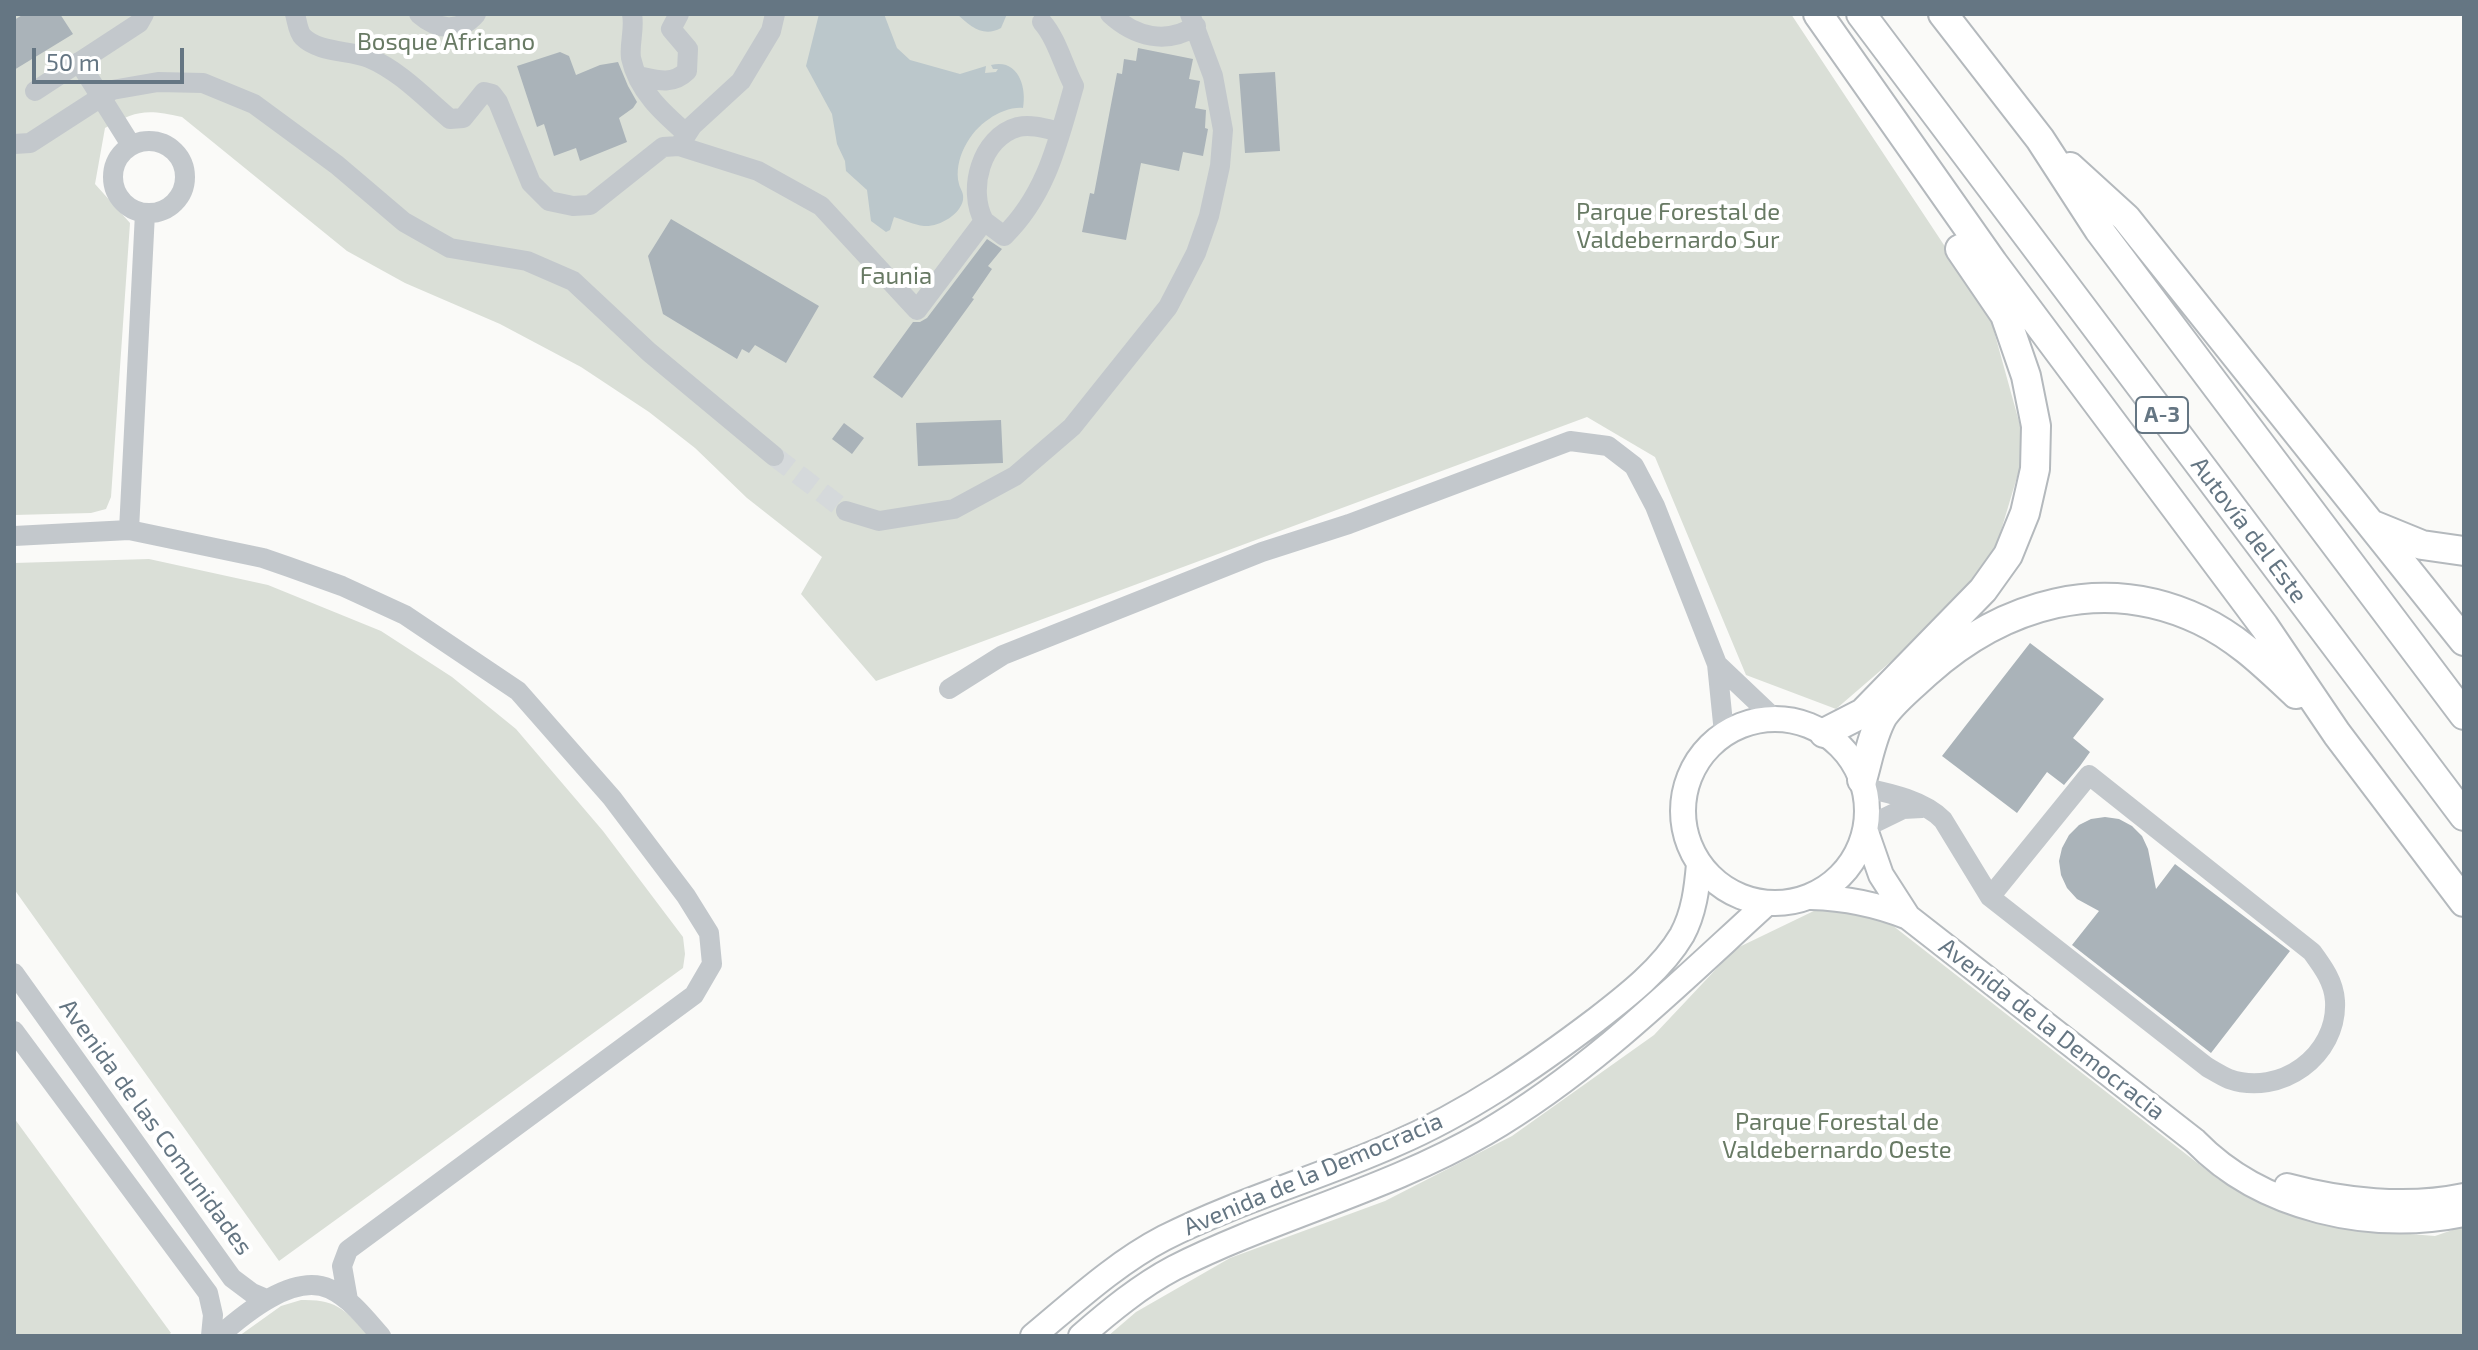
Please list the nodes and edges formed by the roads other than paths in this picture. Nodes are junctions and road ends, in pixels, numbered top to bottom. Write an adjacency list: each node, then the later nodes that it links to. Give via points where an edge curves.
1 (295, 14): 20 (street, via 301,36 308,41 368,58 407,82 450,119 463,118 484,92 492,94 531,183 549,201 590,205 663,147)
2 (419, 14): 3 (street, via 447,28 460,27)
3 (476, 14)
4 (632, 14): 15 (street, via 631,57)
5 (679, 14): 15 (street, via 671,29 688,49 687,71 663,82)
6 (775, 14): 20 (street, via 771,31 741,81)
7 (1110, 14): 12 (street, via 1138,33 1161,38 1186,32)
8 (1817, 14): 37 (highway, via 1884,139 2005,315 2036,426 2035,469 2008,555 1983,590 1863,713); 38 (highway, via 1993,263 2264,626)
9 (1861, 14): 41 (highway, Autovía del Este / A-3)
10 (1943, 14): 19 (highway, A-3)
11 (142, 18): 14 (street)
12 (1193, 20): 26 (street, via 1213,76 1222,142 1209,216 1168,307 1072,427 1015,476 954,509 879,521)
13 (1042, 22): 18 (street, via 1074,86)
14 (79, 62): 16 (street); 17 (street)
15 (638, 76): 20 (street)
16 (35, 91)
17 (101, 97): 21 (street, via 30,143); 22 (street); 25 (street, via 158,82 203,83 254,104 404,222 439,242 527,261 573,281)
18 (1060, 132): 24 (street, via 1041,188 1022,219 1004,236); 24 (street, via 1018,127 994,141 978,183)
19 (2040, 139): 27 (highway, via 2126,218); 34 (highway, A-3, via 2099,230)
20 (683, 140): 24 (street, via 758,171 821,206 917,310)
21 (14, 144)
22 (131, 145): 23 (street, via 115,164 114,188 129,207); 23 (street, via 166,145 182,164 183,188 177,199 169,207)
23 (145, 213): 28 (street)
24 (984, 221)
25 (774, 456)
26 (846, 511)
27 (2369, 523): 30 (highway, via 2422,545); 31 (highway)
28 (129, 530): 29 (street); 55 (street, via 263,558 342,586 405,615 518,691 612,798 709,933 712,964 694,995 348,1250 342,1266)
29 (14, 536)
30 (2464, 551)
31 (2464, 641)
32 (1717, 664): 33 (street, via 1634,466 1608,446 1570,441 1288,542 1003,655); 35 (street); 36 (street)
33 (949, 689)
34 (2464, 715)
35 (1775, 719): 36 (main road, via 1748,722); 37 (main road, via 1801,722)
36 (1724, 733): 43 (main road, via 1698,759 1684,794 1684,831)
37 (1824, 733): 39 (main road, via 1842,747)
38 (2337, 734): 39 (highway, via 2245,646 2200,620 2159,605 2108,597 2069,600 2020,612 1943,658 1883,717); 46 (highway)
39 (1864, 784): 40 (street); 42 (main road)
40 (1926, 808): 42 (street, via 1903,809); 45 (street, via 1943,820)
41 (2464, 816)
42 (1866, 829): 44 (main road, via 1846,871); 48 (main road, Avenida de la Democracia, via 1881,875)
43 (1699, 864): 47 (main road, via 1729,891); 59 (main road, Avenida de la Democracia, via 1691,913 1669,954 1555,1051 1473,1104 1396,1144 1225,1209 1161,1240 1101,1279)
44 (1811, 897): 47 (main road); 48 (main road, Avenida de la Democracia, via 1842,898)
45 (1990, 897): 45 (street, via 2207,1067 2230,1079 2281,1080 2310,1062 2329,1035 2335,1017 2332,984 2312,952 2089,775)
46 (2464, 902)
47 (1767, 903): 60 (main road, Avenida de la Democracia, via 1585,1066 1485,1133 1403,1174 1171,1269)
48 (1908, 917): 51 (main road, Avenida de la Democracia)
49 (14, 973): 54 (street, Avenida de las Comunidades, via 232,1278)
50 (14, 1031): 56 (street, via 208,1293)
51 (2195, 1141): 52 (main road, Avenida de la Democracia, via 2259,1175 2309,1192 2400,1201); 53 (main road, Avenida de la Democracia, via 2235,1175 2306,1208 2391,1220)
52 (2464, 1196)
53 (2464, 1214)
54 (266, 1299): 55 (street, via 302,1286 327,1287); 57 (street)
55 (348, 1300): 58 (street)
56 (211, 1336)
57 (219, 1336)
58 (381, 1336)
59 (1033, 1336)
60 (1081, 1336)

